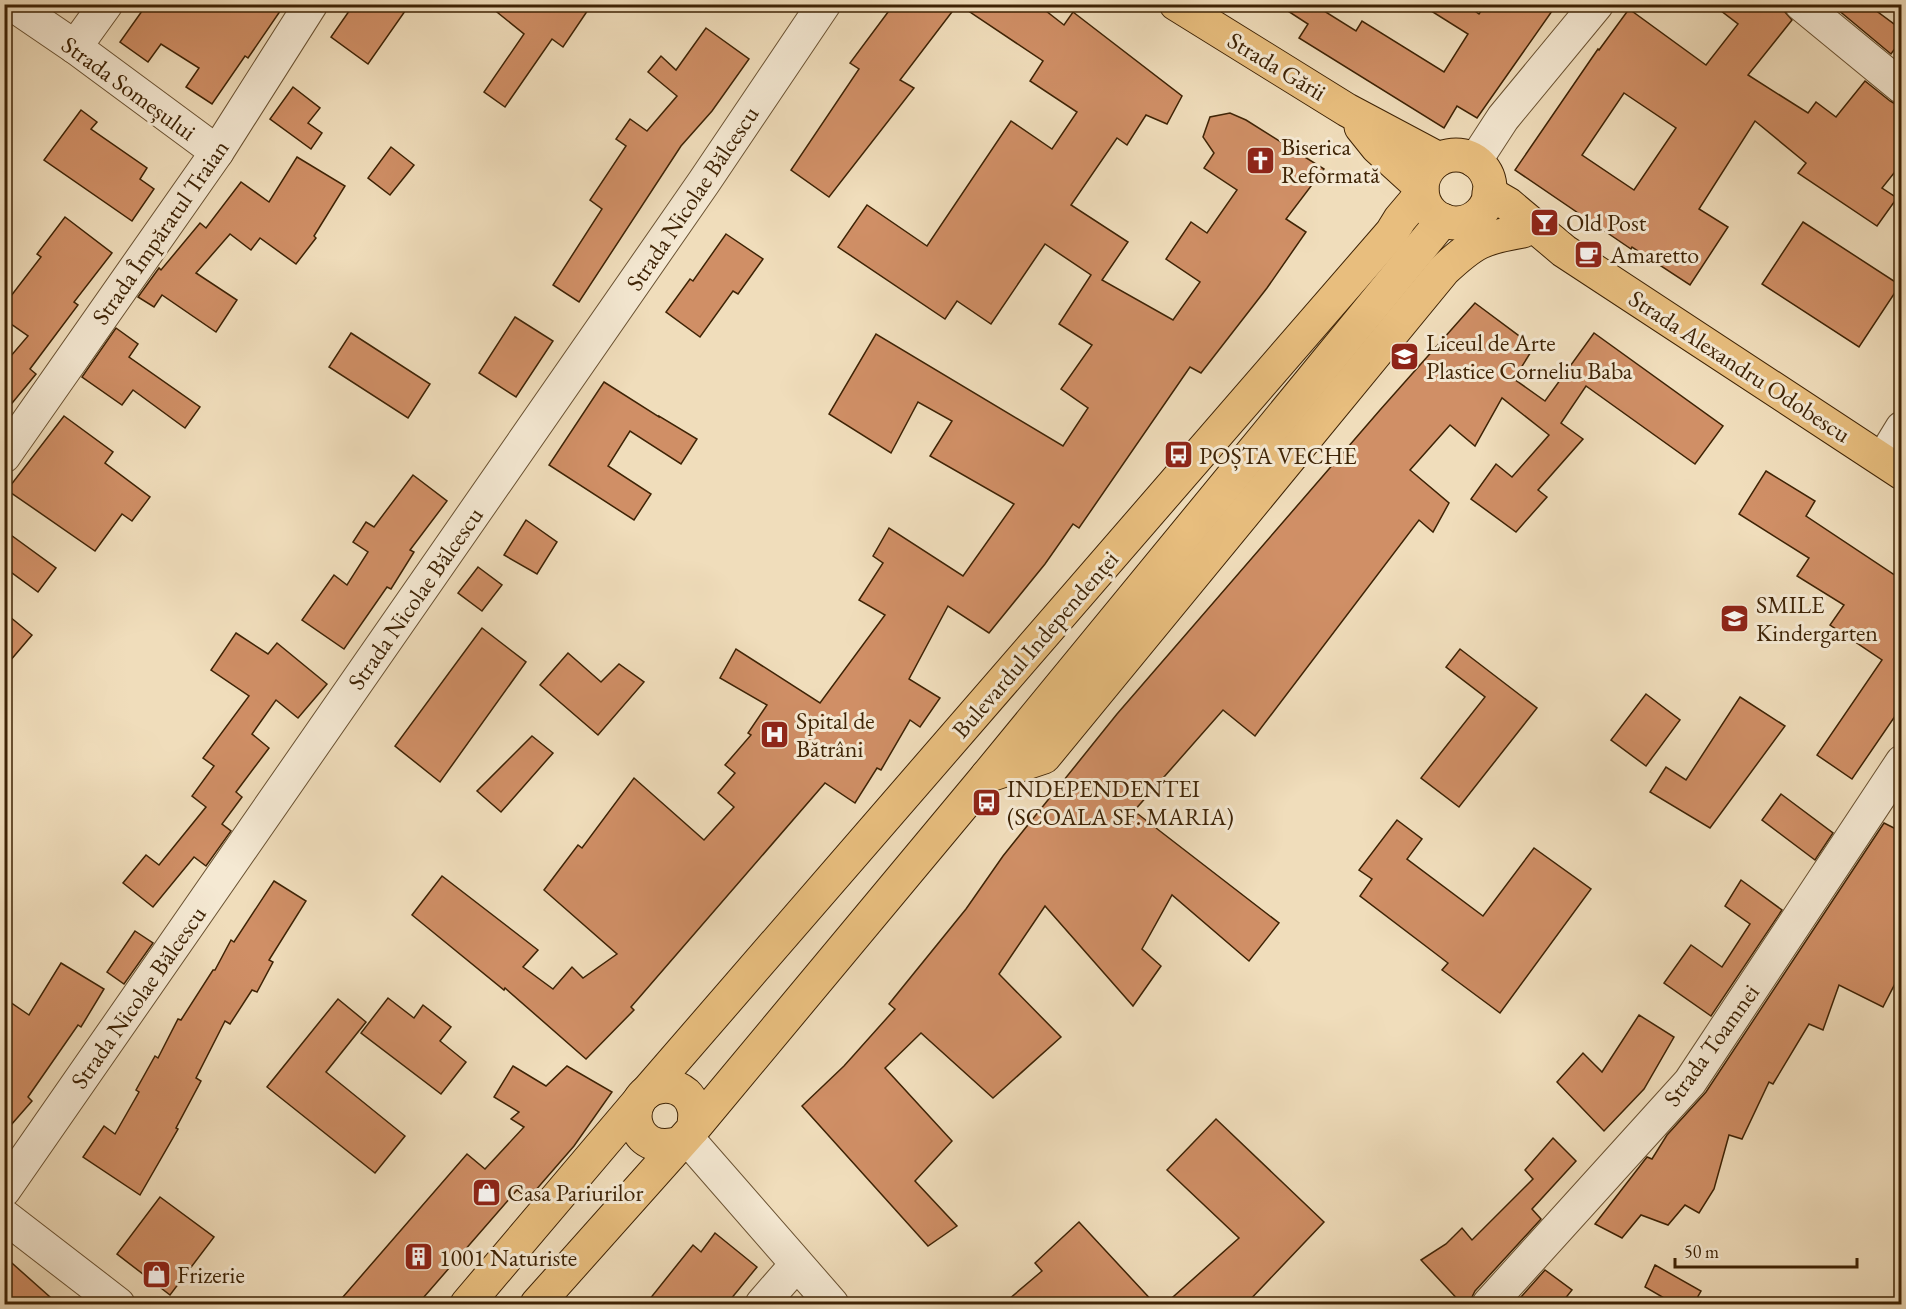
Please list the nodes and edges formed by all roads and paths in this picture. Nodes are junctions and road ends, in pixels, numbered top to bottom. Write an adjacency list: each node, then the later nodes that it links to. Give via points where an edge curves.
1 (12, 4): 8 (street, Strada Someșului)
2 (106, 4): 8 (street)
3 (311, 4): 12 (street, Strada Împăratul Traian)
4 (824, 4): 27 (street, Strada Nicolae Bălcescu)
5 (1176, 4): 10 (main road, Strada Gării)
6 (1597, 4): 14 (street, via 1503,118)
7 (1801, 4): 9 (street)
8 (75, 47): 12 (street, Strada Someșului)
9 (1897, 73)
10 (1347, 110): 11 (main road, Strada Gării); 13 (main road, Strada Gării)
11 (1377, 147): 15 (main road, Strada Gării); 17 (main road, via 1396,191)
12 (217, 152): 21 (street, Strada Împăratul Traian)
13 (1439, 159): 14 (main road, via 1450,155); 15 (main road, Bulevardul Independenței, via 1425,173)
14 (1474, 160): 16 (main road, via 1486,175)
15 (1422, 190): 17 (main road, Bulevardul Independenței); 18 (main road, via 1425,204)
16 (1484, 203): 18 (main road, via 1468,220); 19 (main road, Strada Alexandru Odobescu, via 1499,220)
17 (1400, 219): 25 (main road, Bulevardul Independenței)
18 (1443, 220): 24 (main road, Bulevardul Independenței)
19 (1536, 236): 22 (main road, Strada Alexandru Odobescu); 24 (main road, via 1493,236 1470,247 1444,270 1044,757)
20 (1902, 428): 22 (street)
21 (4, 456)
22 (1892, 466)
23 (1902, 762): 35 (street, Strada Toamnei, via 1690,1082)
24 (987, 776): 26 (main road, Bulevardul Independenței)
25 (643, 1097): 26 (main road, via 635,1111 636,1123 648,1141 669,1147); 26 (main road, via 665,1086 684,1092 695,1109 696,1119); 31 (main road, Bulevardul Independenței)
26 (687, 1137): 29 (street); 32 (main road, Bulevardul Independenței)
27 (4, 1190)
28 (4, 1216): 30 (street)
29 (796, 1265): 33 (street); 34 (street)
30 (118, 1305)
31 (467, 1305)
32 (537, 1305)
33 (762, 1305)
34 (831, 1305)
35 (1489, 1305)

